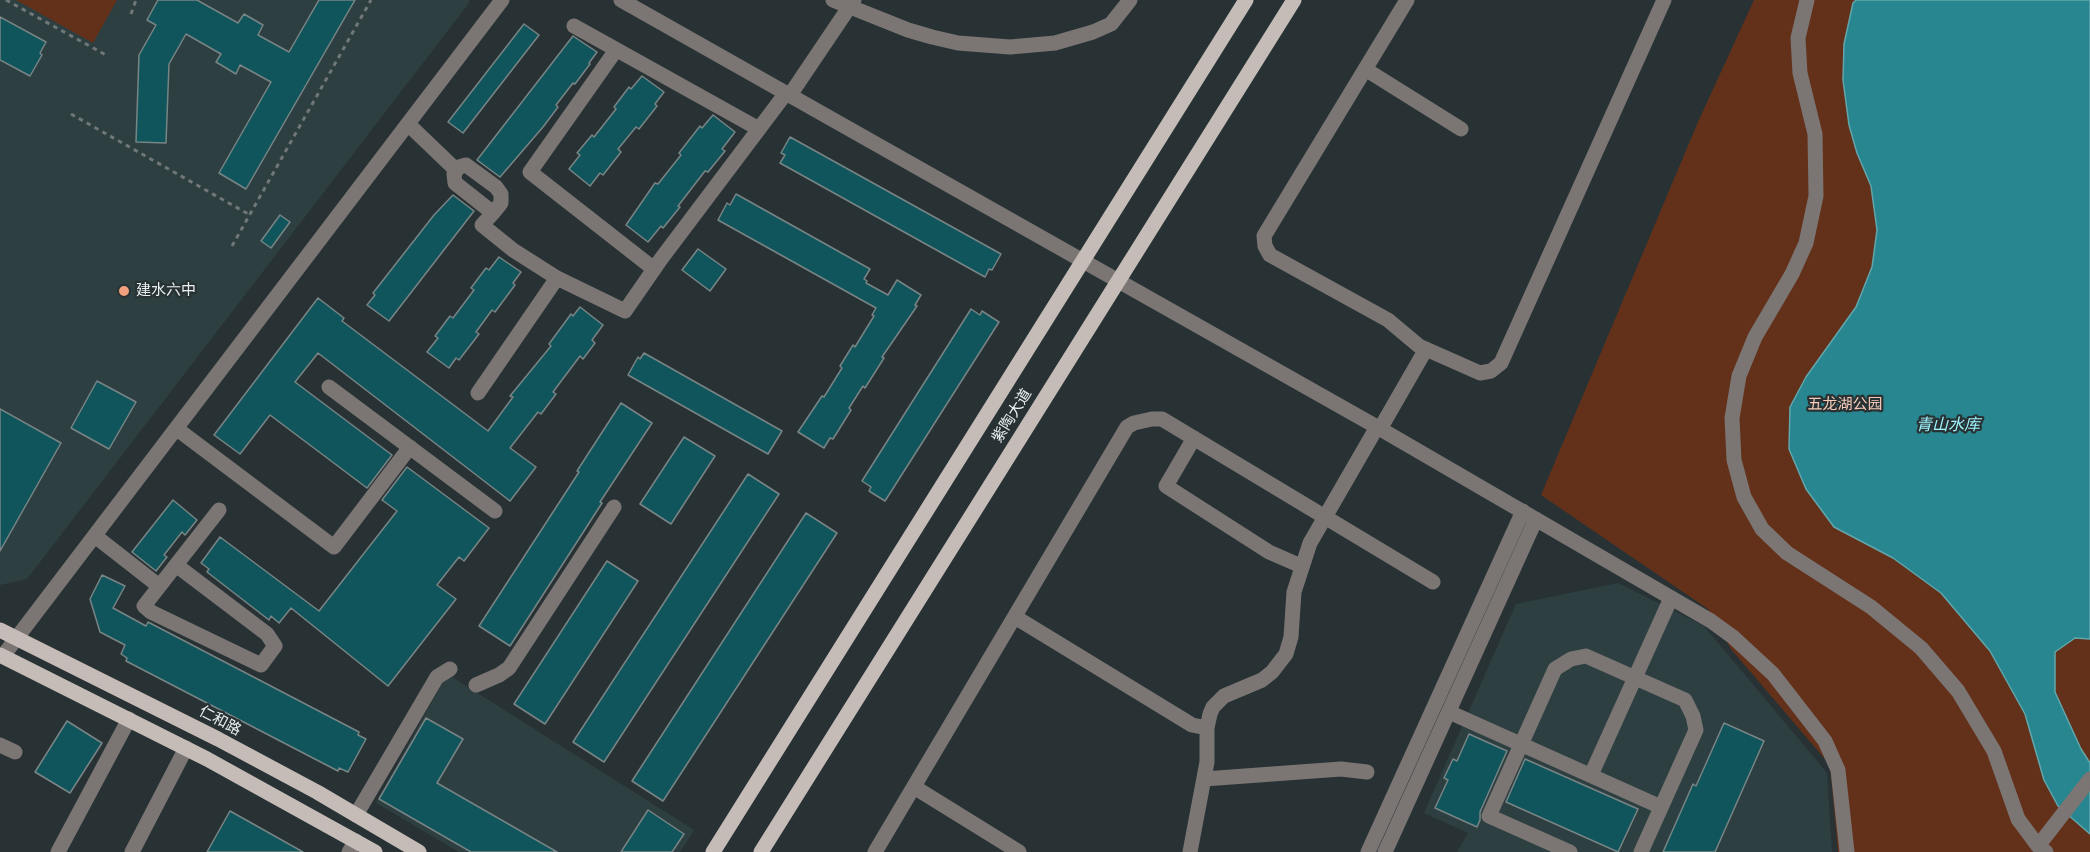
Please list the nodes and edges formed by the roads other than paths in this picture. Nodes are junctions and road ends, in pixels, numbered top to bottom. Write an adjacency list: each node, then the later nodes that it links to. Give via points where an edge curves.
1 (502, 0): 15 (street)
2 (621, 0): 14 (street)
3 (832, 0): 10 (street)
4 (1246, 0): 20 (main road, 紫陶大道)
5 (1294, 0): 23 (main road, 紫陶大道)
6 (1407, 0): 13 (street)
7 (1664, 0): 24 (street, via 1501,363 1480,373)
8 (1807, 0): 64 (street, via 1798,38 1800,73 1815,134 1816,196 1806,243 1755,337 1739,376 1732,418 1734,460 1744,497 1762,530 1787,554 1871,607 1921,648 1958,691 1994,751 2018,819)
9 (1125, 2): 10 (street, via 1111,24 1093,32 1055,43 1010,47 932,37)
10 (852, 4): 14 (street)
11 (574, 26): 12 (street)
12 (616, 50): 16 (street); 21 (street, via 530,172)
13 (1365, 69): 17 (street); 24 (street, via 1264,236 1265,246 1270,255 1388,320)
14 (788, 94): 16 (street); 20 (street)
15 (408, 124): 18 (street); 28 (street)
16 (759, 129): 21 (street)
17 (1461, 129)
18 (456, 170): 19 (street, via 455,183); 19 (street, via 466,165 495,187 501,194 501,203)
19 (493, 213): 22 (street, via 482,225)
20 (1083, 260): 23 (street); 69 (main road, 紫陶大道)
21 (654, 269): 22 (street, via 625,311)
22 (557, 278): 26 (street)
23 (1119, 281): 27 (street); 70 (main road, 紫陶大道)
24 (1426, 349): 27 (street)
25 (329, 387): 30 (street)
26 (478, 393)
27 (1379, 428): 34 (street); 35 (street)
28 (177, 429): 30 (street, via 334,547); 36 (street)
29 (1194, 438): 35 (street); 38 (street, via 1166,486 1269,552); 42 (street, via 1162,419 1142,420 1127,427)
30 (410, 447): 33 (street)
31 (614, 507): 48 (street, via 509,668)
32 (219, 510): 37 (street)
33 (495, 511)
34 (1530, 515): 41 (street); 49 (street); 74 (street)
35 (1325, 517): 38 (street); 39 (street)
36 (95, 536): 40 (street); 44 (street)
37 (176, 565): 40 (street); 40 (street, via 267,634 275,646 261,665 151,612 144,606)
38 (1301, 566): 51 (street, via 1286,654 1262,680 1219,701)
39 (1433, 582)
40 (159, 586)
41 (1671, 598): 47 (street); 78 (street, via 1712,621 1754,655 1826,741 1838,770)
42 (1015, 616): 51 (street, via 1192,725); 60 (street)
43 (0, 630): 44 (main road, 仁和路)
44 (17, 638): 45 (street); 62 (main road, 仁和路, via 218,739)
45 (2, 655): 50 (main road)
46 (450, 669): 62 (street, via 437,677)
47 (1635, 677): 52 (street, via 1586,656 1563,663 1556,669); 57 (street); 61 (street, via 1685,700 1695,723 1696,730)
48 (476, 685)
49 (1449, 712): 52 (street); 75 (street)
50 (129, 719): 54 (main road); 65 (street)
51 (1207, 728): 58 (street)
52 (1521, 744): 57 (street); 76 (street, via 1489,816)
53 (0, 745): 55 (street)
54 (186, 748): 63 (main road); 66 (street)
55 (15, 752)
56 (1367, 772): 58 (street, via 1341,769)
57 (1591, 776): 61 (street)
58 (1204, 779): 73 (street)
59 (2090, 779): 64 (street)
60 (914, 787): 71 (street); 72 (street)
61 (1661, 807): 77 (street)
62 (356, 815): 68 (main road, 仁和路)
63 (352, 846): 67 (main road)
64 (2042, 849)
65 (58, 852)
66 (132, 852)
67 (375, 852)
68 (419, 852)
69 (713, 852)
70 (762, 852)
71 (875, 852)
72 (1019, 852)
73 (1190, 852)
74 (1368, 852)
75 (1385, 852)
76 (1570, 852)
77 (1641, 852)
78 (1846, 852)

